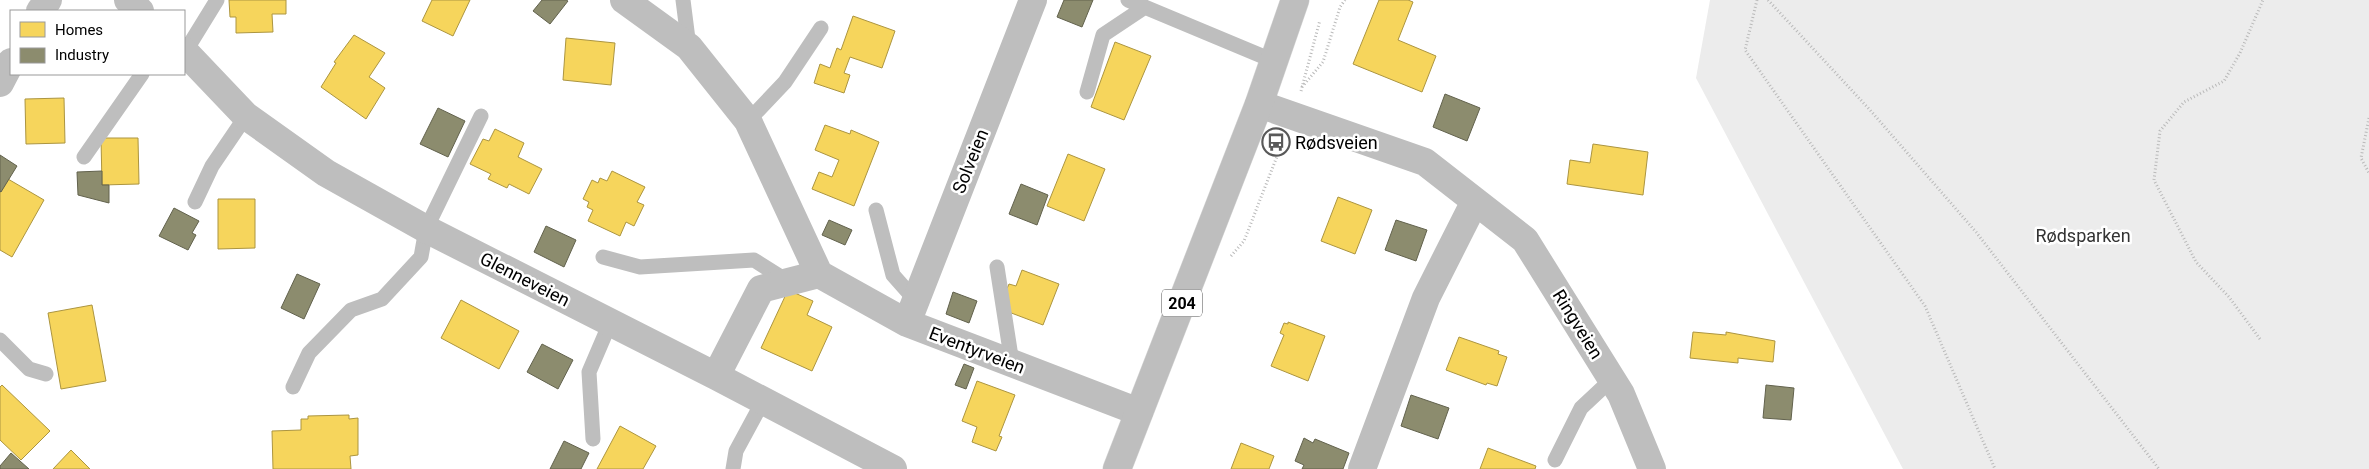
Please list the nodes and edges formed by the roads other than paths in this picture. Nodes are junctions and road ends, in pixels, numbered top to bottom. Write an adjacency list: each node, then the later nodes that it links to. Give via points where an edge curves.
1 (128, 0): 9 (main road)
2 (216, 0): 12 (lane)
3 (624, 0): 11 (main road)
4 (683, 0): 11 (lane)
5 (1033, 0): 32 (main road, Solveien)
6 (1128, 0): 8 (lane)
7 (1295, 0): 14 (main road, 204)
8 (1145, 8): 14 (lane); 18 (lane, via 1103,35)
9 (139, 10)
10 (821, 28): 22 (lane, via 786,82)
11 (689, 47): 22 (main road)
12 (185, 50)
13 (185, 53): 20 (main road, Glenneveien)
14 (1274, 62): 19 (main road, 204)
15 (10, 64): 17 (main road)
16 (141, 75): 23 (lane)
17 (0, 84)
18 (1087, 92)
19 (1259, 104): 24 (main road, Ringveien, via 1425,162); 41 (main road, 204)
20 (246, 116): 25 (lane, via 212,166); 27 (main road, Glenneveien, via 326,172)
21 (481, 116): 27 (lane)
22 (748, 121): 30 (main road)
23 (84, 156)
24 (1475, 201): 38 (main road, Ringveien, via 1525,240); 47 (main road, via 1426,298)
25 (195, 202)
26 (876, 210): 32 (lane, via 893,275)
27 (426, 229): 33 (main road, Glenneveien); 39 (lane, via 421,258 382,299 351,310 309,353)
28 (603, 257): 31 (lane, via 640,267 754,260)
29 (997, 267): 35 (lane)
30 (820, 274): 31 (main road); 32 (main road, Eventyrveien)
31 (789, 282): 37 (main road, via 761,289)
32 (911, 312): 35 (main road, Eventyrveien)
33 (610, 323): 37 (main road, Glenneveien); 42 (lane, via 589,372)
34 (0, 340): 36 (lane, via 29,369)
35 (1012, 363): 41 (main road, Eventyrveien)
36 (46, 374)
37 (716, 376): 40 (main road, Glenneveien)
38 (1612, 379): 43 (lane, via 1581,408); 48 (main road, Ringveien)
39 (293, 388)
40 (763, 401): 44 (lane, via 736,451); 45 (main road, Glenneveien)
41 (1140, 412): 46 (main road, 204)
42 (593, 439)
43 (1555, 460)
44 (733, 469)
45 (893, 469)
46 (1117, 469)
47 (1362, 469)
48 (1652, 469)

